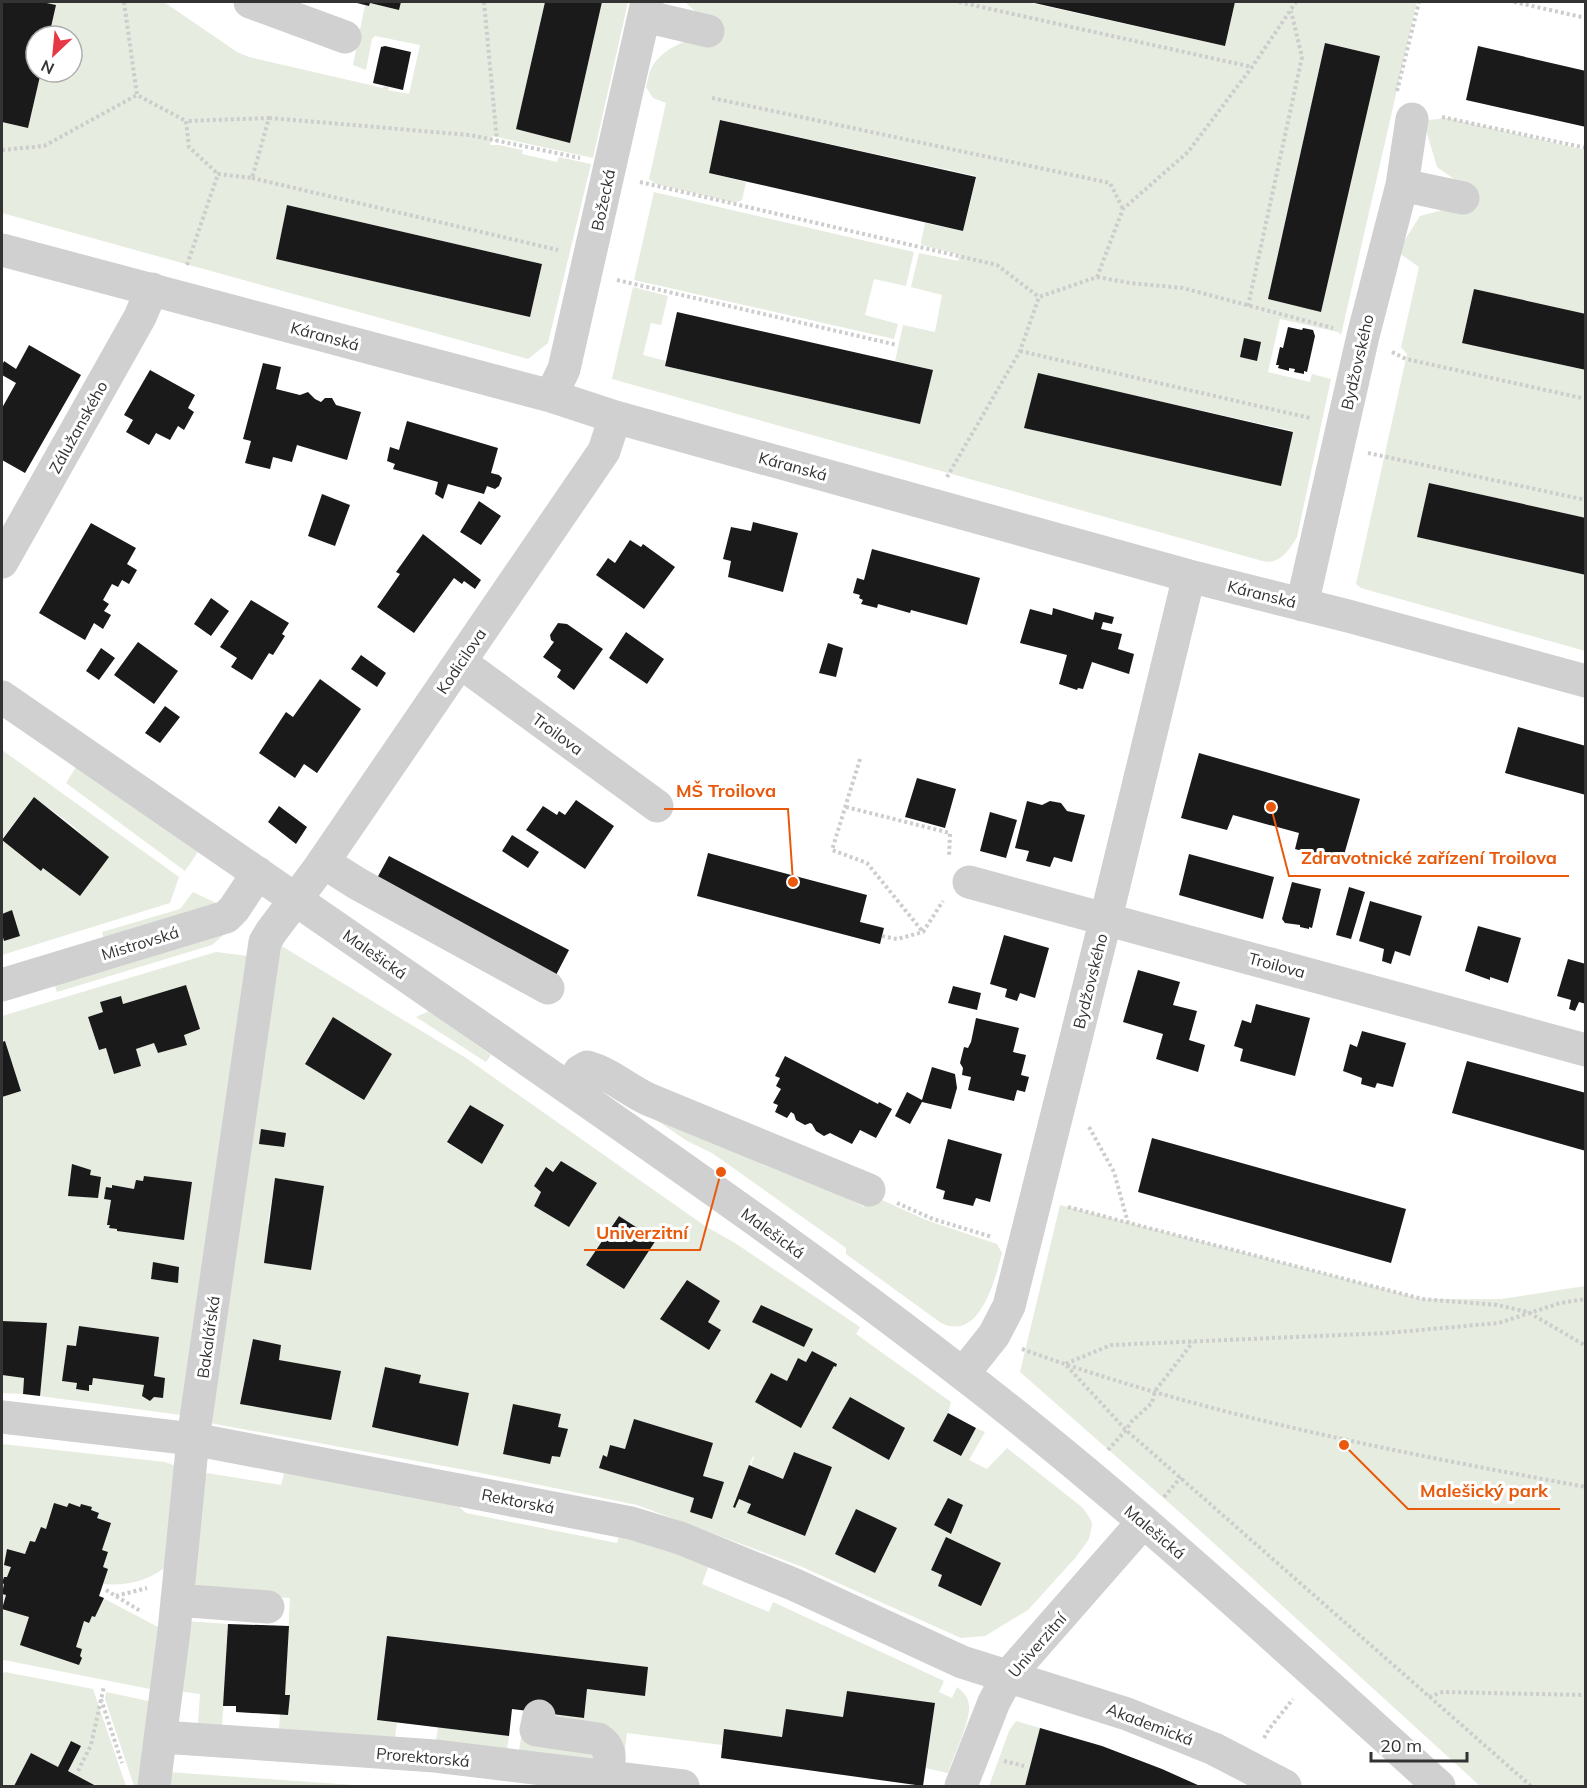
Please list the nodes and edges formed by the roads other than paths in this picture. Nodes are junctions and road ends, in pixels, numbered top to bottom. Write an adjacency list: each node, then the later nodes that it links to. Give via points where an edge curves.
1 (250, 2): 4 (street)
2 (645, 9): 3 (street); 10 (street, Božecká, via 564,369)
3 (708, 31)
4 (345, 37)
5 (1412, 119): 6 (street, Bydžovského)
6 (1402, 185): 7 (street); 14 (street, Bydžovského)
7 (1463, 198)
8 (2, 250): 9 (street, Káranská)
9 (152, 290): 10 (street, Káranská); 12 (street, Zálužanského)
10 (551, 396): 11 (street, Káranská)
11 (615, 417): 13 (street, Káranská); 15 (street, Kodicilova, via 604,451)
12 (2, 562)
13 (1190, 576): 14 (street, Káranská); 23 (street, Bydžovského)
14 (1302, 605): 16 (street, Káranská)
15 (460, 662): 18 (street, Troilova); 19 (street, Kodicilova)
16 (1586, 681)
17 (2, 697): 20 (street, Malešická)
18 (657, 806)
19 (323, 862): 22 (street, Kodicilova); 25 (street)
20 (258, 873): 22 (street, Malešická); 24 (street, Mistrovská, via 226,916)
21 (959, 886): 23 (street, Troilova)
22 (295, 898): 27 (street, Malešická); 31 (street, Bakalářská, via 266,942)
23 (1107, 918): 26 (street, Troilova); 29 (street, Bydžovského, via 1009,1306 994,1335)
24 (2, 985)
25 (548, 988)
26 (1586, 1050)
27 (567, 1088): 28 (street, via 580,1071 587,1067 597,1070 633,1093); 29 (street, Malešická)
28 (869, 1190)
29 (963, 1374): 32 (street, Malešická)
30 (2, 1417): 31 (street, Rektorská)
31 (194, 1439): 34 (street, Bakalářská); 35 (street, Rektorská, via 631,1523 681,1538 962,1662)
32 (1143, 1522): 35 (street, Univerzitní); 43 (street, Malešická)
33 (268, 1607): 34 (street)
34 (175, 1616): 37 (street, Bakalářská)
35 (1008, 1676): 41 (street, Univerzitní); 42 (street, Akademická, via 1127,1714 1214,1749)
36 (538, 1716): 38 (street, via 536,1730 598,1739 607,1745)
37 (162, 1737): 38 (street, Prorektorská, via 435,1756); 39 (street, Bakalářská)
38 (607, 1777): 40 (street, Prorektorská)
39 (154, 1786)
40 (683, 1786)
41 (961, 1786)
42 (1285, 1786)
43 (1439, 1786)

